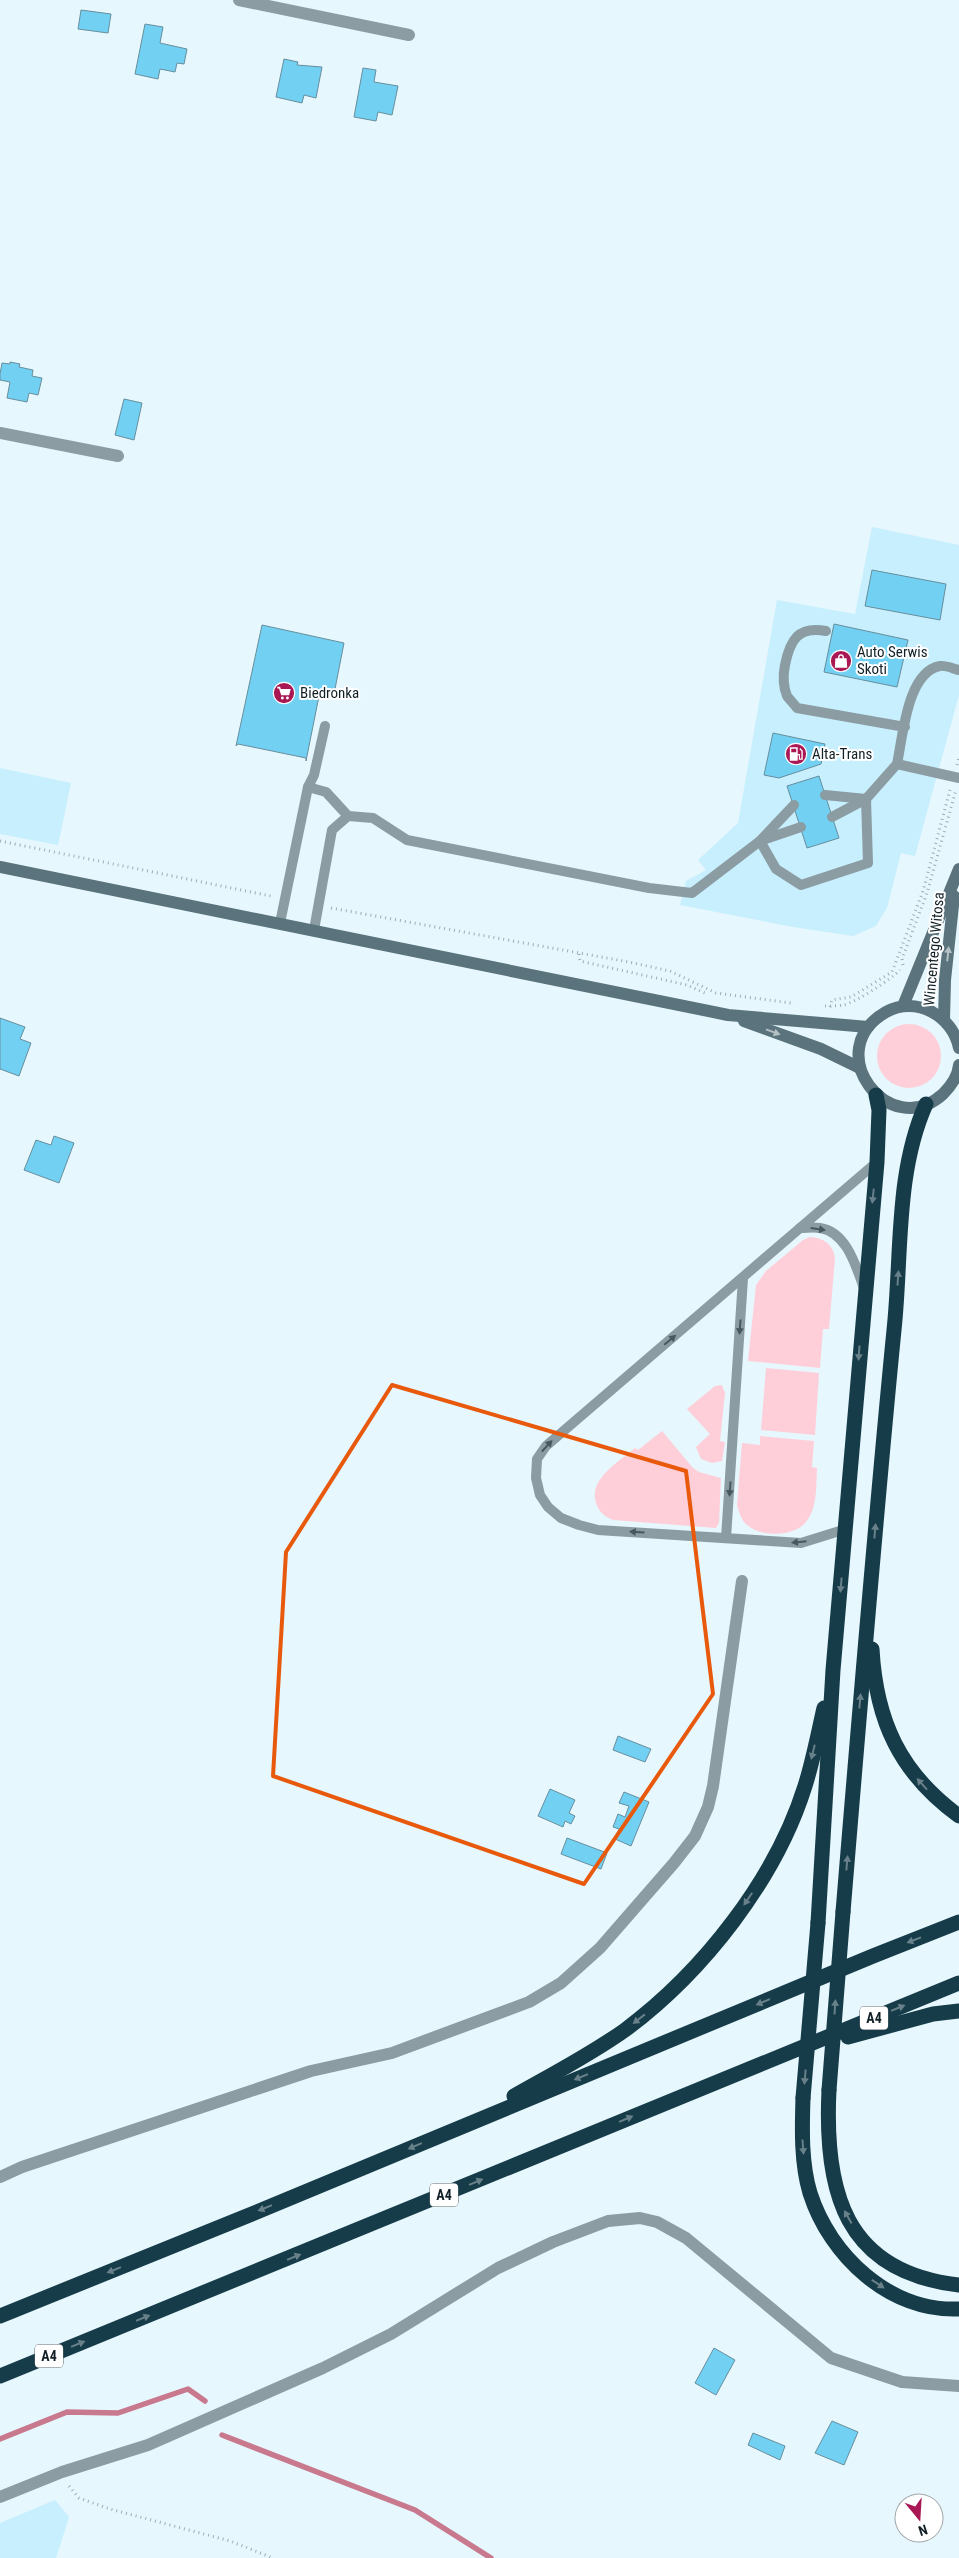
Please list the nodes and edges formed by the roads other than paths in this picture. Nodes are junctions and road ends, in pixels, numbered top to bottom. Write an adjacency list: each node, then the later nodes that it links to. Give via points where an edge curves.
1 (240, 0): 2 (street)
2 (409, 35)
3 (0, 433): 4 (street)
4 (118, 456)
5 (826, 631): 8 (lane, via 813,629 798,635 788,647 783,676 787,695 797,708)
6 (959, 670): 8 (lane, via 941,666 926,672 913,689)
7 (325, 726): 11 (lane)
8 (905, 727): 9 (lane)
9 (896, 764): 10 (lane); 13 (lane)
10 (957, 777)
11 (308, 788): 15 (lane, via 326,792); 21 (lane)
12 (825, 795): 13 (lane)
13 (866, 799): 16 (lane); 18 (lane, via 868,863 801,885 776,869)
14 (794, 805): 18 (lane)
15 (348, 816): 18 (lane, via 373,818 408,840 649,888 692,893); 22 (lane, via 332,830)
16 (832, 817)
17 (801, 827): 18 (lane)
18 (760, 841)
19 (0, 867): 21 (street)
20 (958, 875): 23 (street, Wincentego Witosa); 25 (street, Wincentego Witosa, one-way to 20, via 945,980)
21 (280, 923): 22 (street)
22 (314, 930): 24 (street)
23 (903, 1006): 25 (street, via 918,1006); 26 (street, via 877,1017)
24 (728, 1015): 26 (street); 29 (street, one-way to 29, via 827,1052)
25 (944, 1020): 27 (street)
26 (868, 1027): 29 (street, via 859,1047)
27 (959, 1046)
28 (959, 1064): 30 (street)
29 (860, 1068): 31 (street)
30 (954, 1089): 32 (street)
31 (876, 1095): 32 (street, via 900,1106); 33 (highway, via 879,1110)
32 (926, 1104): 40 (highway, one-way to 32, via 904,1202 910,1159 919,1119)
33 (877, 1162): 34 (lane); 36 (highway, one-way to 36)
34 (800, 1228): 35 (lane); 36 (lane, one-way to 36, via 821,1228 832,1233 849,1250)
35 (743, 1278): 38 (lane, one-way to 38); 38 (lane, one-way to 35, via 598,1530 561,1518 540,1495 536,1478 537,1459 546,1446)
36 (864, 1288): 37 (highway, one-way to 37)
37 (846, 1529): 38 (lane, one-way to 38, via 801,1543); 41 (highway, one-way to 41)
38 (726, 1538)
39 (742, 1581): 48 (street, via 708,1807 698,1829 674,1863 600,1948 561,1983 528,2002 392,2053 311,2071)
40 (869, 1597): 42 (highway, one-way to 40, via 932,1795 892,1740 879,1702); 49 (highway, one-way to 40, bridge, via 922,2278 882,2258 857,2232 839,2201 829,2163 829,2090)
41 (833, 1670): 47 (highway, one-way to 47, via 805,1786 793,1818 755,1888 708,1952 655,2006 623,2031); 50 (highway, one-way to 50, bridge, via 818,1924 803,2098 802,2136 808,2183 816,2209 836,2244 862,2273 916,2303)
42 (959, 1816)
43 (959, 1922): 47 (highway, one-way to 47)
44 (959, 1983): 46 (highway, A4, one-way to 44)
45 (959, 2011): 46 (highway, via 934,2014)
46 (788, 2052): 52 (highway, A4, one-way to 46)
47 (459, 2127): 51 (highway, one-way to 51)
48 (0, 2177)
49 (959, 2285)
50 (959, 2310)
51 (0, 2316)
52 (0, 2376)
53 (959, 2386): 54 (street, via 902,2382 831,2358 686,2238 657,2222 632,2218 608,2221 498,2268 391,2334 323,2368 148,2445 62,2472)
54 (0, 2497)

